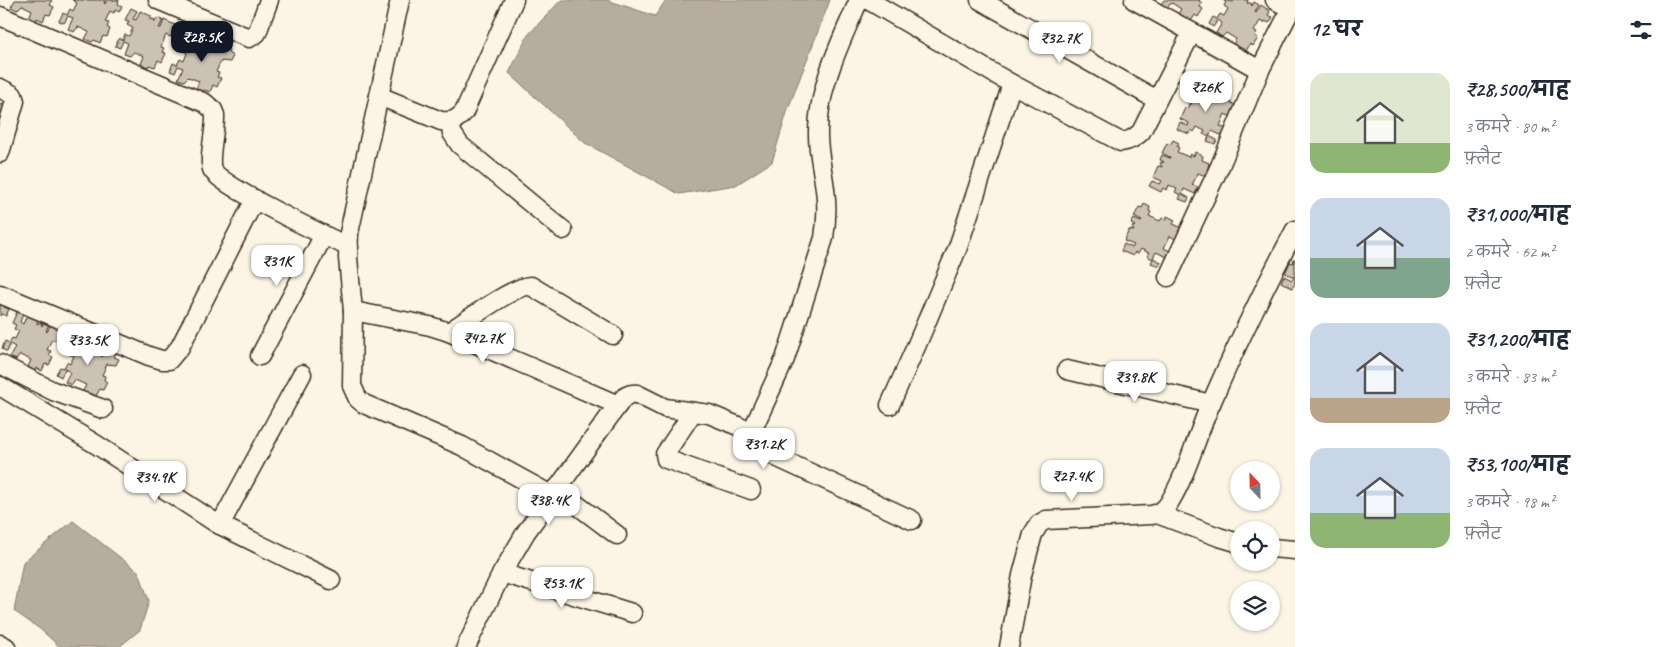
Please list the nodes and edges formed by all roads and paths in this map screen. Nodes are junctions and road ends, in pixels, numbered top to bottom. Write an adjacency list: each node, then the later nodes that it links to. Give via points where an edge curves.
1 (158, 0): 2 (street, via 249,38 257,33)
2 (269, 0)
3 (400, 0): 16 (street)
4 (514, 0): 18 (street, via 464,112)
5 (860, 0): 40 (street, via 828,77 819,108 819,154 827,218 824,238 785,359)
6 (868, 0): 14 (street)
7 (980, 0): 17 (street)
8 (1134, 0): 12 (street)
9 (1275, 0): 10 (street)
10 (1293, 5): 13 (street)
11 (0, 16): 20 (street, via 209,106 215,115 212,169 221,179)
12 (1192, 32): 13 (street); 17 (street)
13 (1260, 70): 25 (street)
14 (1012, 84): 17 (street, via 1121,142 1129,141 1140,132); 37 (street, via 958,247)
15 (0, 88): 19 (street, via 12,95 15,101)
16 (379, 96): 18 (street); 24 (street)
17 (1157, 100)
18 (450, 122): 21 (street, via 452,133 460,145)
19 (0, 153)
20 (255, 199): 23 (street); 26 (street, via 180,347 169,360 149,356)
21 (563, 230)
22 (1295, 230): 35 (street)
23 (324, 235): 24 (street); 30 (street)
24 (349, 247): 27 (street)
25 (1168, 277)
26 (0, 294)
27 (353, 310): 28 (street); 42 (street, via 351,375 358,399)
28 (449, 332): 29 (street, via 527,285); 36 (street)
29 (613, 335)
30 (260, 356)
31 (0, 364): 38 (street, via 53,391)
32 (1066, 370): 35 (street)
33 (302, 374): 45 (street)
34 (0, 386): 45 (street)
35 (1211, 404): 43 (street, via 1169,505)
36 (618, 405): 39 (street, via 627,395 636,394 664,408); 42 (street)
37 (890, 405)
38 (103, 409)
39 (693, 412): 40 (street, via 713,415); 41 (street, via 665,454 666,459)
40 (750, 433): 44 (street, via 763,451)
41 (751, 490)
42 (554, 492): 46 (street); 50 (street)
43 (1157, 514): 47 (street); 56 (street, via 1046,520 1039,524 1033,534 1022,575)
44 (912, 520)
45 (220, 525): 51 (street)
46 (617, 535)
47 (1230, 540)
48 (1280, 549): 49 (street)
49 (1295, 550)
50 (502, 573): 52 (street); 55 (street)
51 (331, 580)
52 (632, 613)
53 (0, 644): 54 (street)
54 (6, 647)
55 (466, 647)
56 (1009, 647)

